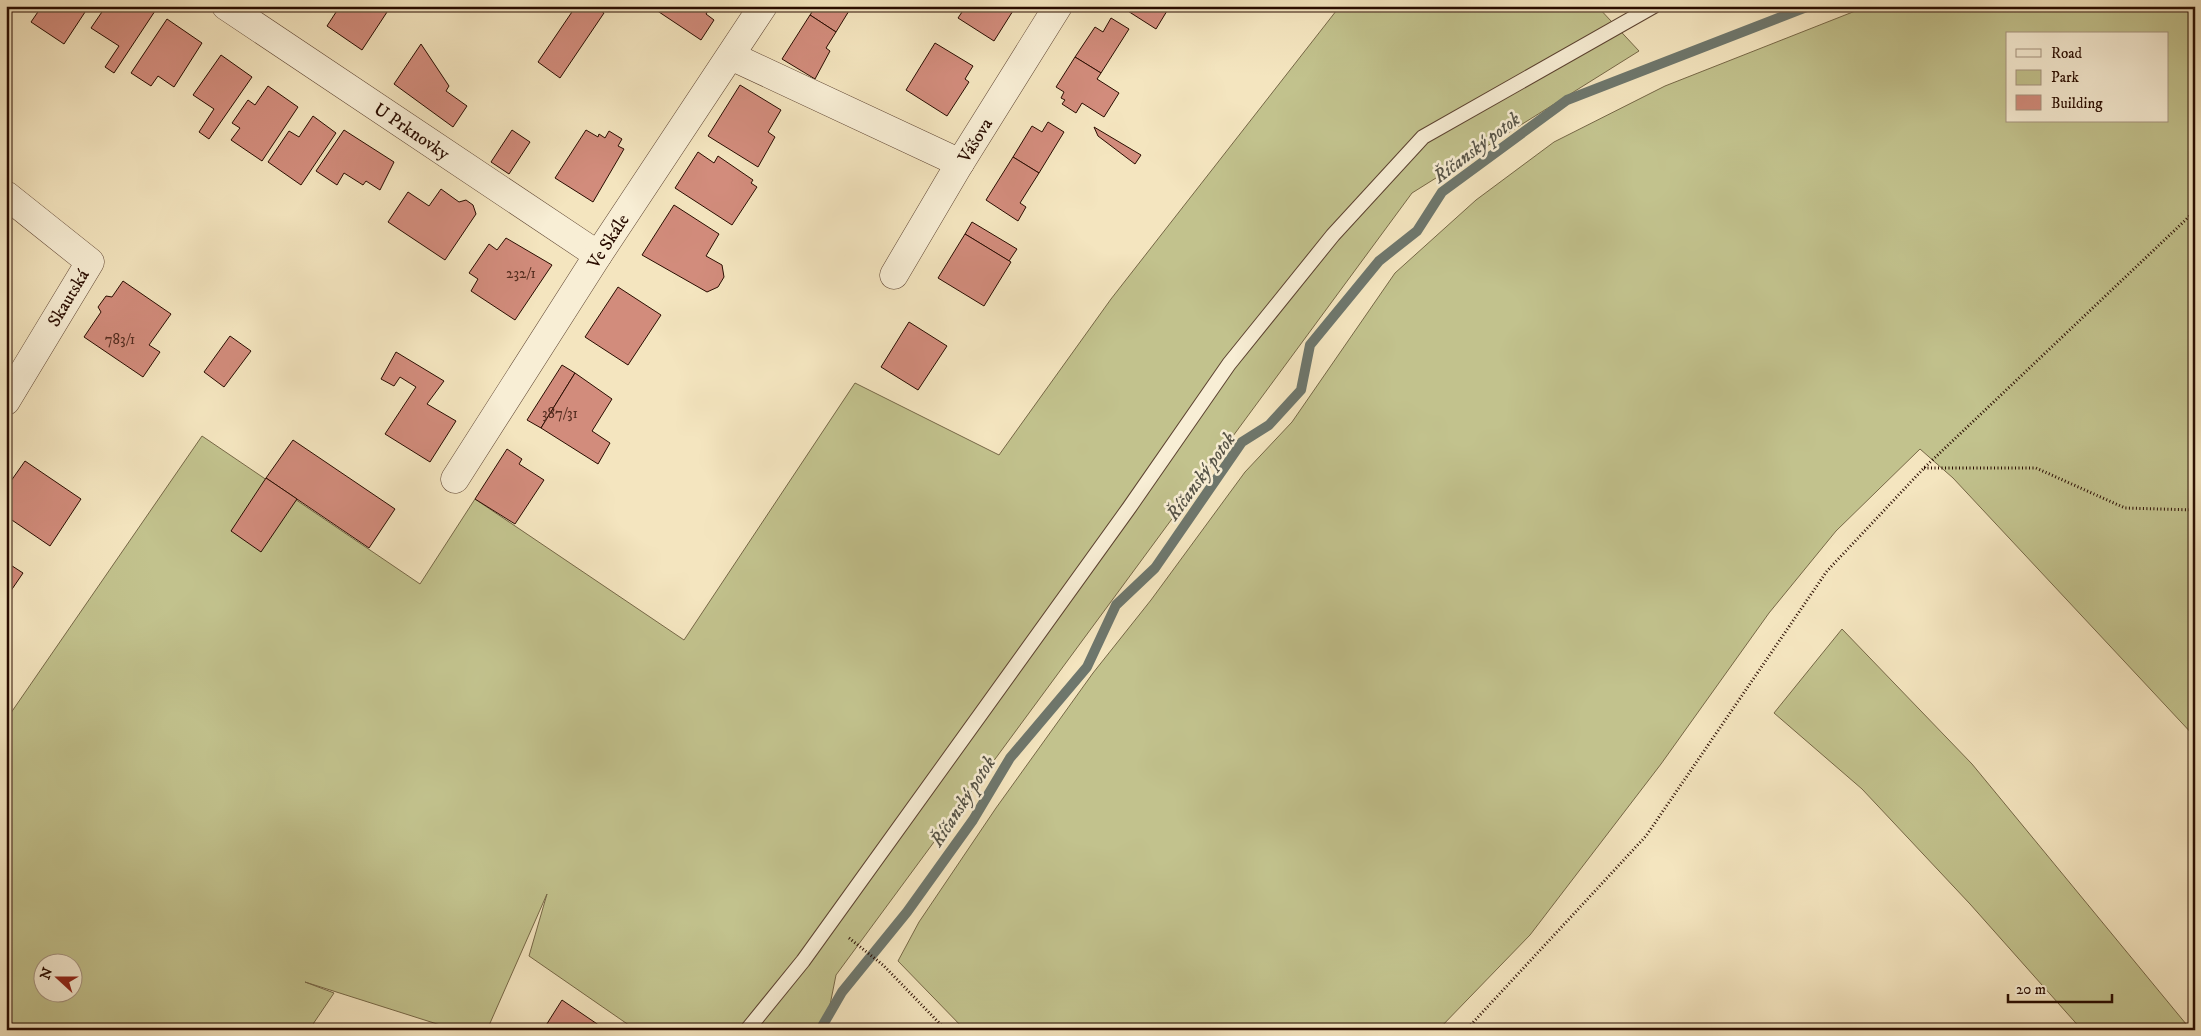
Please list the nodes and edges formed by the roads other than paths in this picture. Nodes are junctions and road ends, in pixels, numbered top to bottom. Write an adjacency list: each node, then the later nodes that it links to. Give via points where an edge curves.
1 (226, 6): 8 (street, U Prknovky)
2 (763, 6): 5 (street, Ve Skále)
3 (1058, 6): 6 (street, Vášova)
4 (1654, 6): 12 (lane, via 1423,137 1333,235 1229,364 803,961)
5 (731, 56): 6 (street); 8 (street, Ve Skále)
6 (960, 163): 9 (street, Vášova)
7 (6, 195): 10 (street, Skautská, via 90,262)
8 (598, 256): 11 (street, Ve Skále)
9 (894, 274)
10 (6, 401)
11 (455, 478)
12 (747, 1030)

